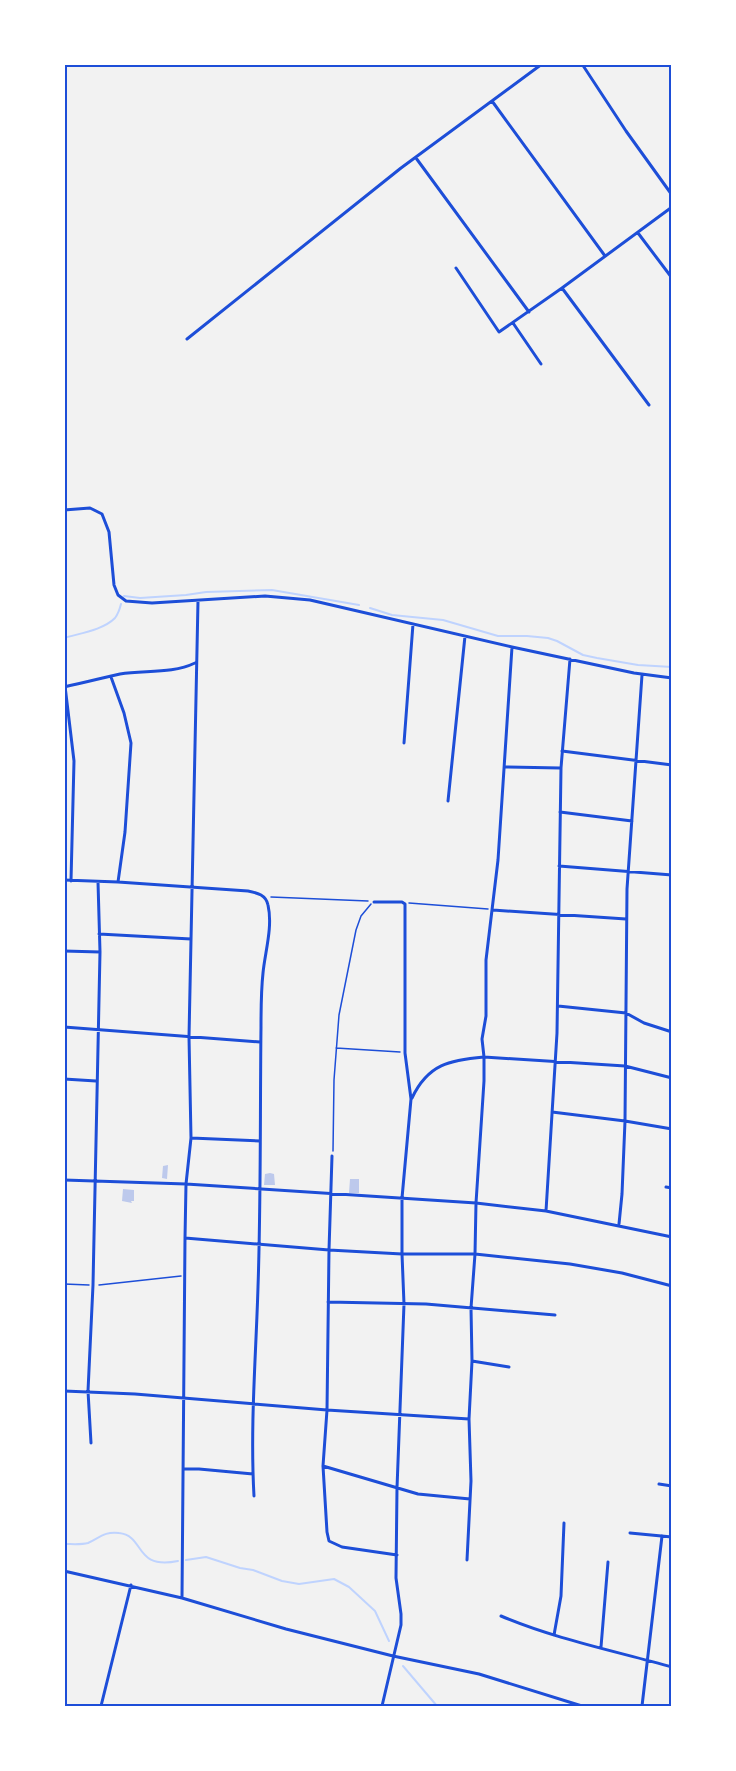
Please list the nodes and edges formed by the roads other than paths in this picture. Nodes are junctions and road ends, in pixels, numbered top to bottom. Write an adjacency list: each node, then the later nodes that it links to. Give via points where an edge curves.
1 (542, 64): 3 (street)
2 (582, 64): 5 (street)
3 (492, 101): 4 (street); 8 (street)
4 (416, 158): 12 (street); 14 (street)
5 (672, 195)
6 (672, 207): 7 (street)
7 (638, 233): 8 (street); 10 (street)
8 (605, 256): 11 (street)
9 (456, 268): 13 (street, via 498,332)
10 (672, 278)
11 (562, 288): 12 (street); 16 (street)
12 (529, 312): 13 (street)
13 (513, 323): 15 (street)
14 (187, 339)
15 (541, 364)
16 (649, 405)
17 (64, 510): 18 (street, via 90,508 102,514 114,585 126,601)
18 (198, 601): 19 (street, via 285,597); 23 (street)
19 (413, 624): 20 (street); 28 (street)
20 (465, 636): 21 (street); 34 (street)
21 (512, 647): 22 (street); 32 (street)
22 (570, 659): 24 (street); 29 (street)
23 (195, 663): 25 (street); 44 (street)
24 (642, 675): 26 (street); 30 (street)
25 (111, 677): 27 (street); 43 (street, via 131,743)
26 (672, 678)
27 (65, 687): 41 (street, via 75,780)
28 (404, 743)
29 (562, 751): 30 (street); 33 (street)
30 (637, 760): 31 (street); 36 (street)
31 (672, 765)
32 (505, 767): 33 (street); 46 (street)
33 (561, 768): 35 (street)
34 (448, 801)
35 (560, 812): 36 (street); 37 (street)
36 (633, 821): 38 (street)
37 (559, 866): 38 (street); 47 (street)
38 (629, 872): 39 (street); 48 (street)
39 (672, 875)
40 (64, 880): 41 (street)
41 (71, 880): 42 (street)
42 (98, 882): 43 (street); 49 (street)
43 (118, 882): 44 (street)
44 (192, 888): 50 (street); 59 (street, via 248,891 264,896 269,919 262,976)
45 (374, 902): 66 (street, via 405,903 405,1053)
46 (493, 910): 47 (street); 60 (street, via 486,960)
47 (560, 915): 48 (street); 53 (street)
48 (626, 919): 54 (street)
49 (99, 934): 50 (street); 52 (street)
50 (191, 939): 58 (street)
51 (64, 951): 52 (street)
52 (100, 952): 56 (street)
53 (558, 1006): 54 (street); 61 (street)
54 (626, 1012): 57 (street); 62 (street)
55 (64, 1027): 56 (street)
56 (98, 1030): 58 (street); 65 (street)
57 (672, 1032)
58 (189, 1037): 59 (street); 70 (street)
59 (261, 1042): 71 (street)
60 (484, 1057): 61 (street); 66 (street, via 434,1068); 81 (street)
61 (555, 1061): 62 (street); 67 (street)
62 (625, 1066): 63 (street); 68 (street)
63 (672, 1078)
64 (64, 1079): 65 (street)
65 (96, 1081): 74 (street)
66 (411, 1099): 80 (street)
67 (552, 1112): 68 (street); 82 (street)
68 (625, 1121): 69 (street); 83 (street)
69 (672, 1129)
70 (191, 1138): 71 (street); 75 (street)
71 (260, 1141): 78 (street)
72 (332, 1156): 79 (street)
73 (64, 1180): 74 (street)
74 (95, 1180): 75 (street); 98 (street)
75 (186, 1184): 78 (street); 85 (street)
76 (666, 1187): 77 (street)
77 (672, 1188)
78 (261, 1190): 79 (street); 86 (street)
79 (332, 1194): 80 (street); 87 (street)
80 (402, 1198): 81 (street); 88 (street)
81 (476, 1203): 82 (street); 89 (street)
82 (546, 1211): 83 (street)
83 (618, 1225): 84 (street)
84 (672, 1237)
85 (185, 1238): 86 (street); 99 (street)
86 (259, 1245): 87 (street); 100 (street)
87 (329, 1250): 88 (street); 91 (street)
88 (402, 1254): 89 (street); 92 (street)
89 (475, 1254): 90 (street, via 570,1264); 93 (street)
90 (672, 1286)
91 (328, 1302): 92 (street); 101 (street)
92 (405, 1304): 93 (street); 102 (street)
93 (471, 1308): 94 (street); 95 (street)
94 (555, 1315)
95 (472, 1361): 96 (street); 103 (street)
96 (509, 1367)
97 (64, 1390): 98 (street)
98 (88, 1391): 99 (street); 104 (street)
99 (184, 1399): 100 (street); 106 (street)
100 (254, 1404): 101 (street); 107 (street)
101 (327, 1410): 102 (street); 105 (street)
102 (401, 1414): 103 (street); 110 (street)
103 (469, 1419): 112 (street)
104 (91, 1443)
105 (324, 1466): 110 (street); 117 (street, via 329,1541 342,1548)
106 (184, 1469): 107 (street); 122 (street)
107 (253, 1474): 111 (street)
108 (659, 1484): 109 (street)
109 (672, 1486)
110 (397, 1488): 112 (street); 117 (street)
111 (254, 1496)
112 (470, 1499): 118 (street)
113 (564, 1523): 124 (street, via 561,1596)
114 (630, 1533): 115 (street)
115 (662, 1536): 116 (street); 127 (street)
116 (672, 1537)
117 (397, 1555): 126 (street, via 396,1585 401,1614)
118 (467, 1560)
119 (608, 1562): 125 (street)
120 (64, 1571): 121 (street)
121 (131, 1585): 122 (street); 129 (street)
122 (182, 1598): 126 (street)
123 (501, 1616): 124 (street)
124 (554, 1635): 125 (street)
125 (601, 1647): 127 (street)
126 (393, 1656): 130 (street); 131 (street, via 479,1674)
127 (648, 1660): 128 (street); 132 (street)
128 (672, 1667)
129 (101, 1707)
130 (382, 1707)
131 (582, 1707)
132 (642, 1707)

